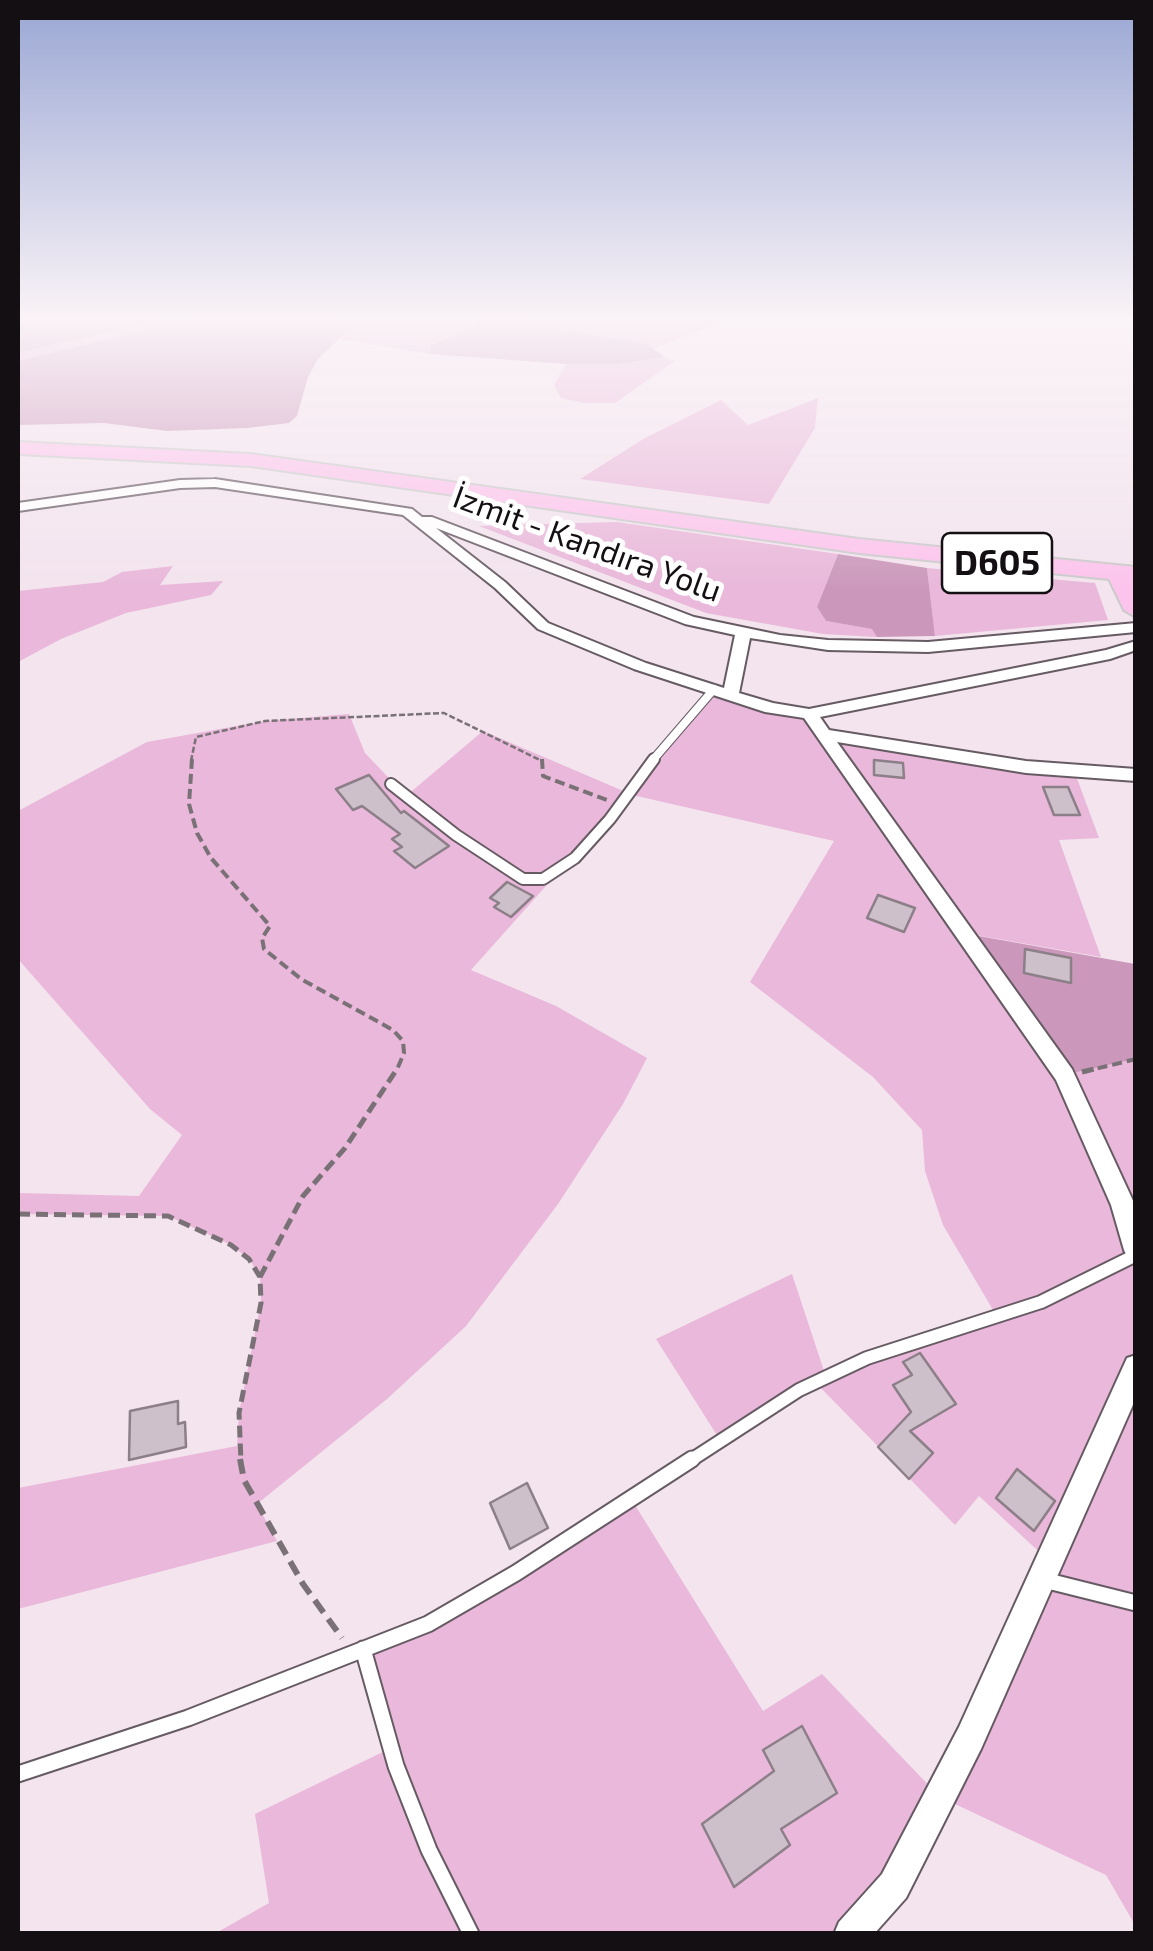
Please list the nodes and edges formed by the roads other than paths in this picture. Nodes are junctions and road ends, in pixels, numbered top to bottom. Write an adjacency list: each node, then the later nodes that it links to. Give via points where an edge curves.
1 (18, 436): 5 (highway, via 325,456)
2 (18, 448): 5 (highway, İzmit - Kandıra Yolu / D605, via 308,467 859,546)
3 (18, 507): 4 (street, İzmit - Kandıra Yolu, via 216,483)
4 (407, 512): 8 (street, İzmit - Kandıra Yolu, via 643,606); 10 (street, via 543,626)
5 (1130, 568): 6 (highway)
6 (1136, 610)
7 (1136, 628): 8 (street, İzmit - Kandıra Yolu, via 985,643 828,645)
8 (743, 633): 11 (street)
9 (1136, 644): 12 (street)
10 (714, 690): 11 (street); 15 (lane, via 621,804 559,872 543,879 523,879)
11 (732, 696): 12 (street)
12 (809, 714): 13 (street)
13 (823, 734): 14 (street, via 1026,768); 16 (street, via 1064,1075 1123,1205)
14 (1136, 775)
15 (390, 784)
16 (1136, 1253): 20 (lane, via 1041,1302 867,1358 798,1390 516,1574 428,1624)
17 (1136, 1367): 18 (street)
18 (1041, 1579): 19 (lane); 23 (street, via 894,1886)
19 (1136, 1603)
20 (358, 1650): 21 (lane, via 188,1718); 22 (lane, via 396,1766)
21 (18, 1774)
22 (471, 1934)
23 (851, 1934)

